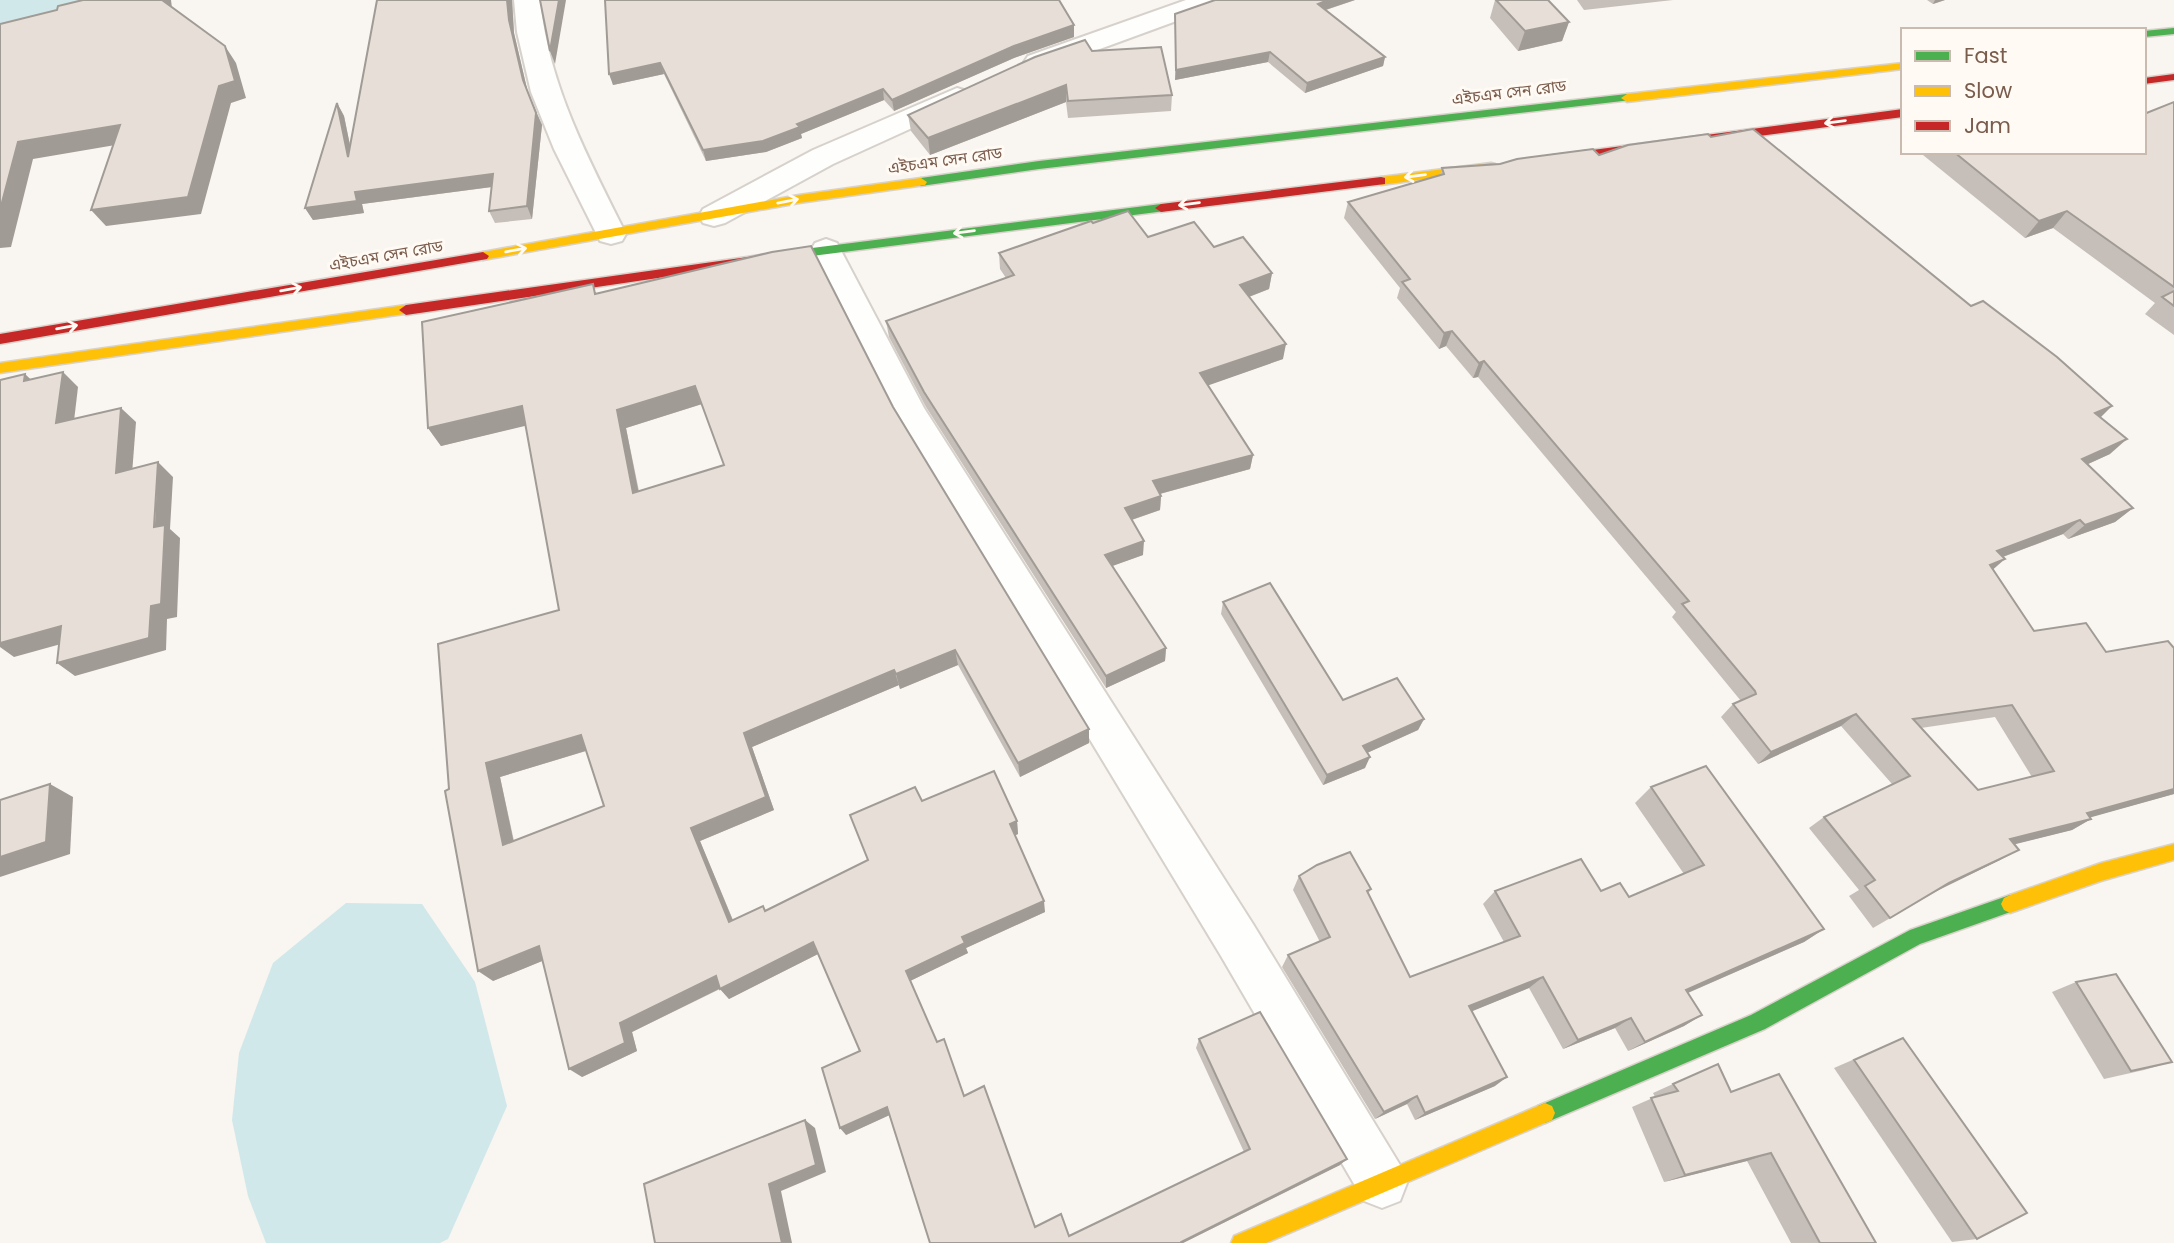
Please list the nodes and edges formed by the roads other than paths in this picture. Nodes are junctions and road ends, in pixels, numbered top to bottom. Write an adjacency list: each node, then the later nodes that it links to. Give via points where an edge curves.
1 (527, 0): 12 (street, via 528,35 555,122)
2 (1211, 0): 6 (street)
3 (2174, 31): 4 (main road)
4 (2146, 34)
5 (1901, 66): 11 (main road, এইচএম সেন রোড, one-way to 5, via 1039,164)
6 (1013, 71)
7 (979, 87): 11 (street, via 823,157)
8 (1901, 113): 9 (main road, one-way to 9)
9 (1534, 162)
10 (1506, 165): 13 (main road, one-way to 13)
11 (714, 216): 12 (main road, এইচএম সেন রোড, via 673,229)
12 (611, 234): 14 (main road, এইচএম সেন রোড, one-way to 12)
13 (826, 250): 15 (main road, via 676,266); 17 (street, via 911,415)
14 (0, 339)
15 (0, 368)
16 (2174, 852): 17 (main road, via 2101,872 1916,936 1758,1022)
17 (1382, 1183): 18 (main road)
18 (1241, 1243)

